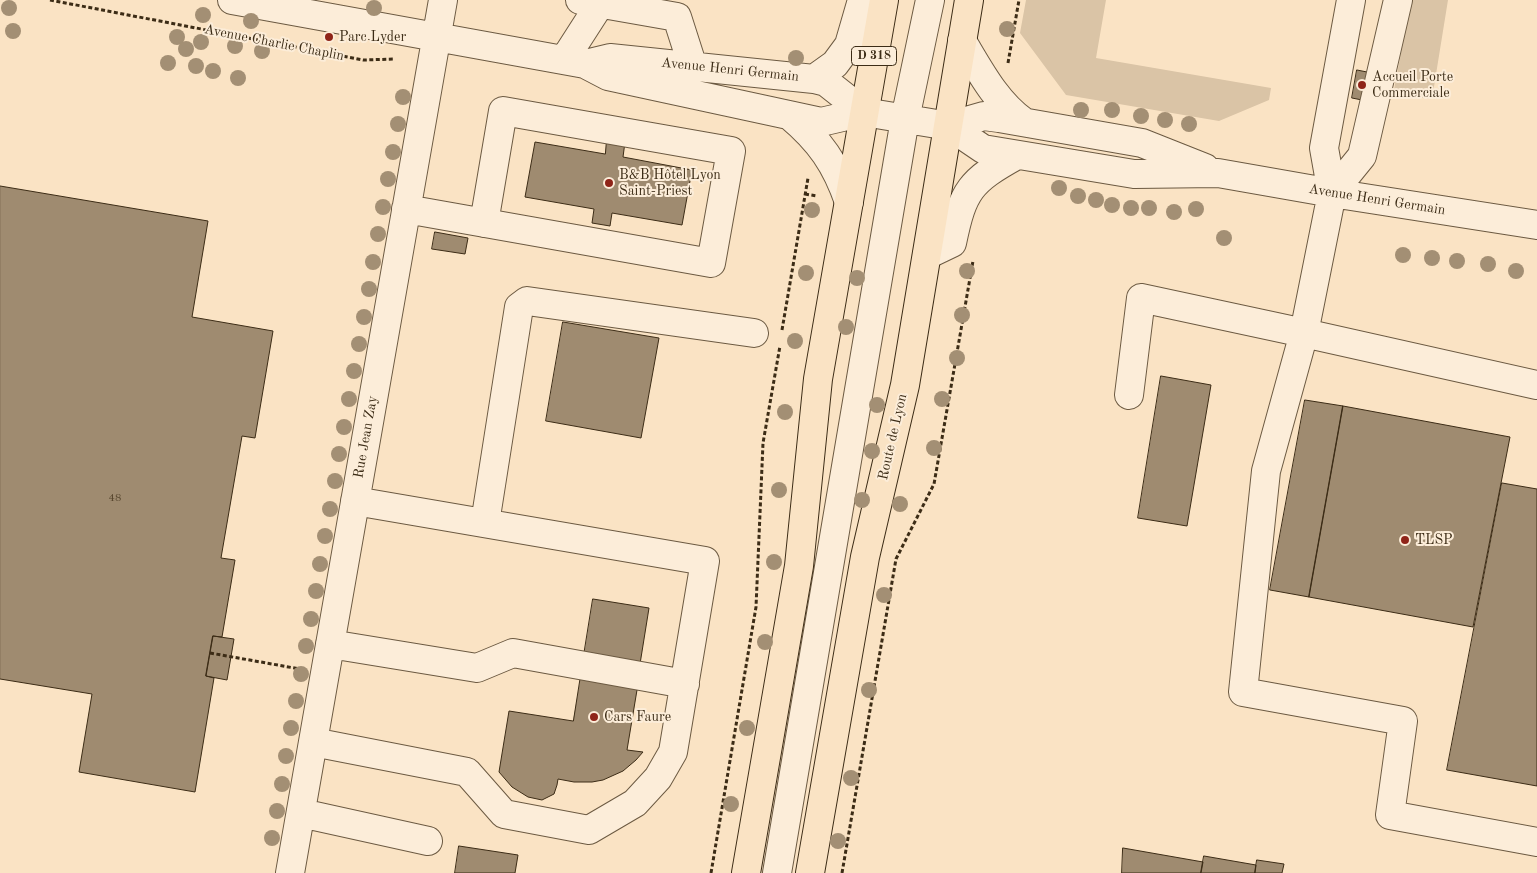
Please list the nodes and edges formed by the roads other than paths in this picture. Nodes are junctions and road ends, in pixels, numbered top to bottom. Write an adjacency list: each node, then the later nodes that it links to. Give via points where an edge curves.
1 (232, 0): 10 (street)
2 (443, 0): 10 (street, Rue Jean Zay)
3 (862, 0): 14 (street, via 849,45 835,64)
4 (884, 0): 15 (main road, D 318)
5 (930, 0): 17 (street)
6 (969, 0): 11 (main road, Route de Lyon)
7 (1351, 0): 22 (street, via 1324,148)
8 (1398, 0): 22 (street, via 1362,156)
9 (590, 2): 12 (street); 13 (street, via 677,17)
10 (436, 38): 12 (street, Avenue Henri Germain); 24 (street, Rue Jean Zay)
11 (962, 42): 18 (street, via 990,88); 19 (main road, Route de Lyon)
12 (574, 62): 13 (street, Avenue Henri Germain, via 610,58); 16 (street, Avenue Henri Germain, via 608,76)
13 (693, 67): 14 (street, Avenue Henri Germain)
14 (814, 79): 15 (street, Avenue Henri Germain, via 826,82)
15 (864, 112): 16 (street, Avenue Henri Germain, via 821,122); 17 (street, Avenue Henri Germain); 23 (main road)
16 (788, 114): 23 (street, via 828,157)
17 (905, 119): 19 (street, Avenue Henri Germain); 42 (street)
18 (1024, 122): 19 (street, Avenue Henri Germain, via 984,116); 21 (street, Avenue Henri Germain, via 1142,142)
19 (949, 126): 20 (street, Avenue Henri Germain, via 983,149); 27 (main road, Route de Lyon)
20 (1017, 154): 21 (street, Avenue Henri Germain, via 1134,174); 27 (street, via 991,169 970,188 960,209 952,242)
21 (1218, 173): 22 (street, Avenue Henri Germain)
22 (1332, 193): 26 (street, Avenue Henri Germain); 29 (street)
23 (849, 202): 41 (main road, via 818,379 799,566)
24 (406, 209): 25 (street); 32 (street, Rue Jean Zay)
25 (484, 223): 25 (street, via 711,263 731,151 503,111)
26 (1537, 225)
27 (927, 255): 43 (main road, Route de Lyon, via 905,385 865,557)
28 (754, 333): 33 (street, via 527,301 519,307)
29 (1304, 333): 30 (street); 31 (street, via 1141,298); 39 (street, via 1266,471 1243,692 1403,721 1390,815)
30 (1537, 385)
31 (1129, 394)
32 (355, 501): 33 (street); 34 (street, Rue Jean Zay)
33 (485, 523): 35 (street, via 705,561)
34 (330, 644): 35 (street, via 477,668 513,653); 36 (street, Rue Jean Zay)
35 (684, 684): 36 (street, via 673,752 658,778 635,804 589,830 504,814 467,772)
36 (313, 742): 37 (street, Rue Jean Zay)
37 (300, 813): 38 (street); 40 (street, Rue Jean Zay)
38 (428, 841)
39 (1537, 842)
40 (290, 873)
41 (746, 873)
42 (777, 873)
43 (810, 873)

